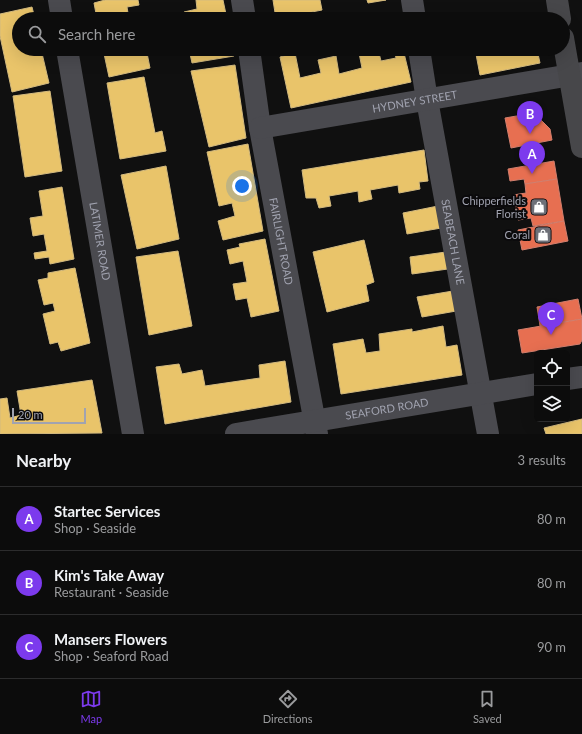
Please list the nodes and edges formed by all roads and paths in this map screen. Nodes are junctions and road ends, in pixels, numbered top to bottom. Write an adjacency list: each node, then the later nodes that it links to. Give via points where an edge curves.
1 (59, 0): 5 (street)
2 (242, 0): 6 (street)
3 (412, 0): 7 (street)
4 (557, 0): 8 (main road)
5 (61, 12)
6 (244, 12)
7 (414, 12)
8 (559, 12)
9 (69, 56): 22 (street, LATIMER ROAD)
10 (250, 56): 15 (street, FAIRLIGHT ROAD)
11 (420, 56): 14 (street, SEABEACH LANE)
12 (570, 56): 13 (main road)
13 (576, 74): 14 (street, HYDNEY STREET); 16 (main road)
14 (427, 100): 15 (street, HYDNEY STREET); 20 (street, SEABEACH LANE)
15 (260, 128): 21 (street, FAIRLIGHT ROAD)
16 (582, 147)
17 (582, 377): 18 (street)
18 (570, 379)
19 (534, 384): 20 (street, SEAFORD ROAD)
20 (480, 392): 21 (street, SEAFORD ROAD); 24 (street, SEABEACH LANE)
21 (316, 427): 23 (street, SEAFORD ROAD)
22 (133, 434)
23 (236, 434)
24 (488, 434)

